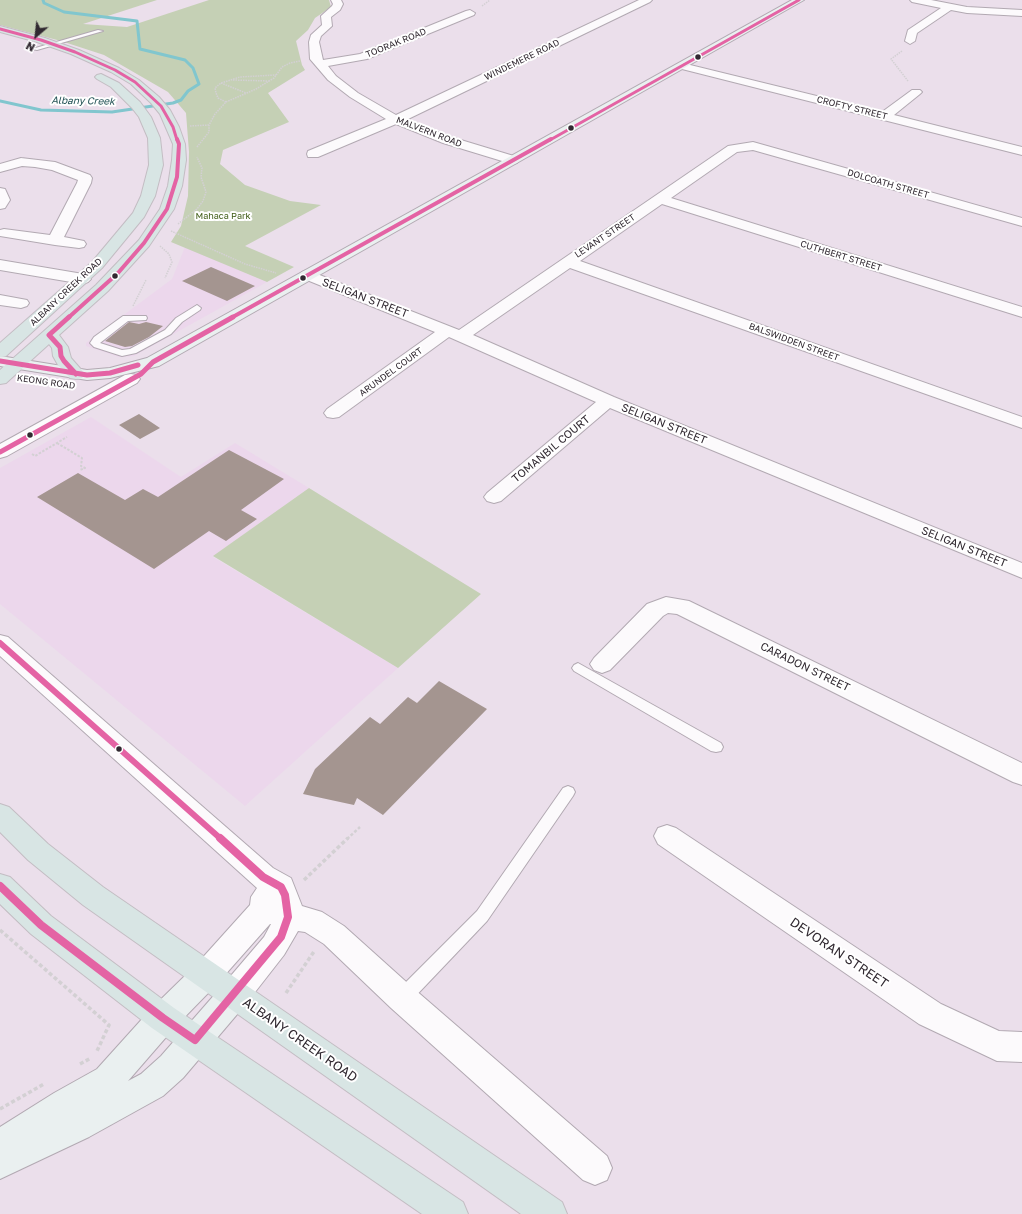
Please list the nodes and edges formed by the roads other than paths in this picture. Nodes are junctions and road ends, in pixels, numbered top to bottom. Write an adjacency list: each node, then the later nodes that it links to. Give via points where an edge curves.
1 (336, 0): 14 (street, MALVERN ROAD, via 336,8 326,16 327,26 316,35 314,42 316,59)
2 (647, 0): 18 (street, WINDEMERE ROAD)
3 (799, 0): 15 (street, KEONG ROAD)
4 (915, 0): 5 (street)
5 (949, 7): 7 (street); 11 (street, via 912,32)
6 (470, 13): 14 (street, TOORAK ROAD, via 363,57)
7 (1022, 13)
8 (0, 29): 12 (main road, ALBANY CREEK ROAD)
9 (100, 31): 12 (lane)
10 (3, 41): 13 (main road, ALBANY CREEK ROAD)
11 (910, 41)
12 (54, 44): 13 (lane); 25 (main road, ALBANY CREEK ROAD, via 88,57 135,82 166,113 178,144 177,178)
13 (35, 49): 26 (main road, ALBANY CREEK ROAD, via 64,59 101,77 136,105 145,117 154,138 156,151 156,165)
14 (320, 64): 18 (street, MALVERN ROAD, via 332,78 354,95)
15 (682, 66): 17 (street, CROFTY STREET); 22 (street, KEONG ROAD)
16 (916, 92): 17 (street)
17 (884, 117): 20 (street, CROFTY STREET)
18 (396, 120): 21 (street, WINDEMERE ROAD); 22 (street, MALVERN ROAD, via 447,140)
19 (753, 146): 27 (street, LEVANT STREET, via 733,149); 29 (street, DOLCOATH STREET)
20 (1022, 151)
21 (313, 154)
22 (512, 160): 35 (street, KEONG ROAD)
23 (0, 168): 31 (street, via 21,162 35,163 55,166 85,178)
24 (0, 192): 28 (street, via 3,200)
25 (172, 195): 26 (main road); 43 (main road, ALBANY CREEK ROAD, via 167,210 136,252 102,288)
26 (148, 196): 36 (main road, ALBANY CREEK ROAD, via 139,214 121,237)
27 (660, 199): 33 (street, LEVANT STREET); 40 (street, CUTHBERT STREET)
28 (0, 205)
29 (1022, 222)
30 (4, 233): 31 (street)
31 (55, 241): 32 (street)
32 (79, 244)
33 (567, 262): 42 (street, LEVANT STREET); 54 (street, BALSWIDDEN STREET)
34 (0, 265): 36 (street)
35 (307, 275): 42 (street, SELIGAN STREET); 45 (street, KEONG ROAD)
36 (83, 279): 44 (main road, ALBANY CREEK ROAD)
37 (0, 300): 38 (street)
38 (21, 303)
39 (197, 308): 41 (lane, via 179,320 168,332 133,351 122,353 95,343 126,318)
40 (1022, 312)
41 (143, 318)
42 (455, 333): 51 (street, SELIGAN STREET); 53 (street, ARUNDEL COURT)
43 (49, 335): 46 (main road, ALBANY CREEK ROAD); 48 (main road, via 60,347 61,356)
44 (0, 352)
45 (153, 362): 49 (street, KEONG ROAD); 50 (street, KEONG ROAD, via 110,373)
46 (17, 364): 47 (main road, ALBANY CREEK ROAD); 48 (street, KEONG ROAD)
47 (1, 373): 50 (street, KEONG ROAD, via 69,386)
48 (76, 374): 50 (street, KEONG ROAD)
49 (131, 380): 50 (street, KEONG ROAD, via 113,385); 52 (street, KEONG ROAD)
50 (96, 381): 52 (street, KEONG ROAD, via 83,402)
51 (608, 401): 56 (street, TOMANBIL COURT); 57 (street, SELIGAN STREET)
52 (70, 412): 55 (street, KEONG ROAD)
53 (333, 413)
54 (1022, 423)
55 (0, 452)
56 (494, 497)
57 (1022, 571)
58 (0, 643): 67 (street, via 263,877 281,887 288,904)
59 (578, 668): 60 (lane)
60 (597, 670): 61 (lane); 62 (street, CARADON STREET, via 655,610 666,605 681,606)
61 (716, 747)
62 (1022, 775)
63 (568, 792): 70 (lane, via 482,916)
64 (0, 815): 68 (main road, ALBANY CREEK ROAD, via 66,876)
65 (667, 836): 73 (street, DEVORAN STREET, via 930,1014 997,1046)
66 (0, 886): 71 (main road, via 41,925)
67 (276, 913): 68 (street); 69 (street, via 286,926); 70 (street, via 312,921 327,929)
68 (206, 975): 69 (main road, ALBANY CREEK ROAD); 71 (street)
69 (234, 994): 72 (street); 78 (main road, ALBANY CREEK ROAD)
70 (402, 998): 76 (street)
71 (163, 1018): 72 (main road); 74 (street, via 108,1080)
72 (195, 1040): 75 (street, via 167,1071 147,1088 78,1126); 77 (main road)
73 (1022, 1047)
74 (0, 1146)
75 (0, 1162)
76 (595, 1168)
77 (450, 1214)
78 (550, 1214)

